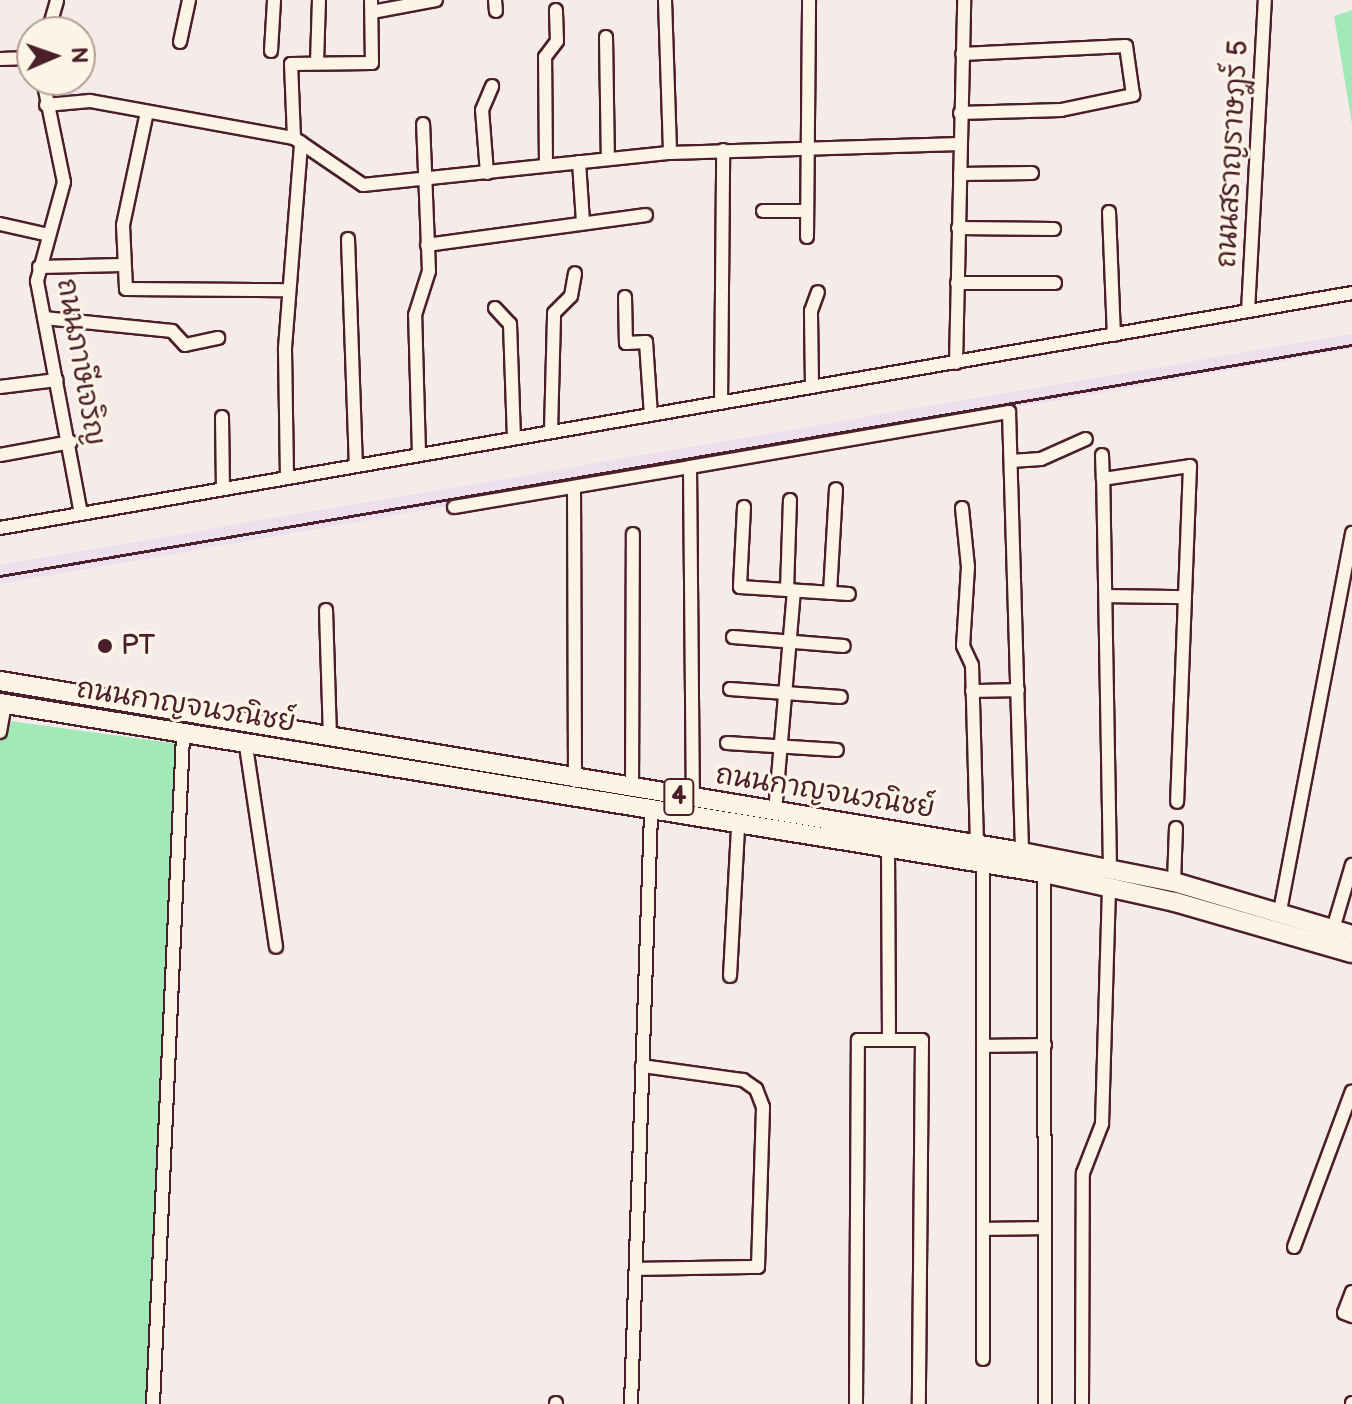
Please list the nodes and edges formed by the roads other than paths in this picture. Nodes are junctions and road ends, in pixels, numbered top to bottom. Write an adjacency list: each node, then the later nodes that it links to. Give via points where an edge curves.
1 (189, 0): 12 (street)
2 (274, 0): 13 (street)
3 (319, 0): 15 (street)
4 (436, 0): 9 (street)
5 (665, 0): 26 (street)
6 (809, 0): 24 (street)
7 (964, 0): 14 (street)
8 (1265, 0): 56 (street, ถนนสราญราษฎร์ 5)
9 (372, 6): 15 (street, via 372,63)
10 (556, 10): 29 (street, via 557,41 545,57)
11 (606, 37): 27 (street)
12 (180, 42)
13 (271, 51)
14 (962, 54): 20 (street); 20 (street, via 1126,46 1133,95 1061,110)
15 (317, 63): 22 (street, via 291,64)
16 (492, 86): 30 (street, via 482,110)
17 (45, 96): 18 (street, ถนนภาษีเจริญ)
18 (46, 105): 19 (street, via 90,101); 42 (street, ถนนภาษีเจริญ, via 64,182)
19 (147, 112): 22 (street); 46 (street, via 124,219)
20 (960, 113): 23 (street)
21 (423, 124): 33 (street)
22 (297, 140): 33 (street, via 358,184); 51 (street)
23 (960, 144): 24 (street); 32 (street)
24 (807, 147): 25 (street); 35 (street)
25 (723, 150): 26 (street); 64 (street)
26 (670, 153): 27 (street)
27 (608, 158): 28 (street)
28 (579, 162): 29 (street); 38 (street)
29 (546, 165): 30 (street)
30 (487, 173): 33 (street)
31 (1032, 173): 32 (street)
32 (960, 174): 40 (street)
33 (425, 180): 45 (street)
34 (763, 211): 35 (street)
35 (807, 211): 43 (street)
36 (1109, 212): 58 (street)
37 (646, 215): 38 (street)
38 (583, 222): 45 (street)
39 (0, 224): 42 (street)
40 (958, 228): 41 (street); 49 (street)
41 (1054, 229)
42 (49, 235): 47 (street, ถนนภาษีเจริญ)
43 (807, 237)
44 (348, 239): 75 (street)
45 (427, 245): 71 (street, via 429,275 415,315)
46 (122, 265): 47 (street); 51 (street, via 129,292)
47 (39, 267): 57 (street, ถนนภาษีเจริญ)
48 (575, 273): 67 (street, via 571,296 554,313)
49 (957, 283): 50 (street); 60 (street)
50 (1055, 283)
51 (288, 290): 77 (street)
52 (818, 292): 62 (street, via 811,311)
53 (1352, 293): 56 (street)
54 (625, 297): 65 (street, via 626,343 646,342)
55 (495, 308): 68 (street, via 510,324)
56 (1248, 311): 58 (street)
57 (44, 318): 59 (street, via 172,331 185,345); 61 (street, ถนนภาษีเจริญ)
58 (1114, 335): 60 (street)
59 (218, 338)
60 (956, 363): 62 (street)
61 (57, 380): 63 (street); 70 (street, ถนนภาษีเจริญ)
62 (812, 386): 64 (street)
63 (0, 387)
64 (721, 403): 65 (street)
65 (651, 415): 67 (street)
66 (222, 417): 80 (street)
67 (551, 431): 68 (street)
68 (514, 438): 71 (street)
69 (1086, 439): 74 (street, via 1041,459)
70 (71, 442): 72 (street); 86 (street, ถนนภาษีเจริญ)
71 (419, 454): 75 (street)
72 (0, 455)
73 (1102, 455): 78 (street)
74 (1011, 461): 76 (street, via 1009,412); 101 (street)
75 (356, 465): 77 (street)
76 (690, 467): 79 (street); 115 (street)
77 (287, 477): 80 (street)
78 (1103, 479): 93 (street); 94 (street, via 1190,466)
79 (574, 487): 83 (street); 113 (street)
80 (223, 488): 86 (street)
81 (836, 489): 91 (street)
82 (790, 500): 90 (street)
83 (454, 507)
84 (744, 507): 90 (street, via 740,587)
85 (962, 508): 102 (street, via 968,567 963,646)
86 (81, 514): 87 (street)
87 (0, 528)
88 (1352, 533): 128 (street)
89 (633, 534): 114 (street)
90 (790, 590): 91 (street); 97 (street)
91 (830, 593): 92 (street)
92 (849, 594)
93 (1108, 596): 94 (street); 126 (street)
94 (1184, 597): 116 (street)
95 (326, 610): 108 (street)
96 (733, 637): 97 (street)
97 (789, 641): 98 (street); 103 (street)
98 (844, 646)
99 (0, 681): 108 (highway, ถนนกาญจนวณิชย์ / 4)
100 (730, 689): 103 (street)
101 (1018, 690): 102 (street); 123 (street)
102 (972, 691): 122 (street)
103 (785, 694): 104 (street); 111 (street)
104 (841, 697)
105 (3, 704): 106 (street); 107 (highway, ถนนกาญจนวณิชย์ / 4)
106 (0, 732)
107 (183, 735): 110 (highway, ถนนกาญจนวณิชย์ / 4); 146 (street)
108 (330, 738): 113 (highway, ถนนกาญจนวณิชย์ / 4)
109 (727, 743): 111 (street)
110 (246, 746): 118 (highway, ถนนกาญจนวณิชย์ / 4); 131 (street)
111 (781, 747): 112 (street); 117 (street)
112 (837, 750)
113 (575, 781): 114 (highway, ถนนกาญจนวณิชย์ / 4)
114 (632, 790): 115 (highway, ถนนกาญจนวณิชย์ / 4)
115 (693, 799): 117 (highway, ถนนกาญจนวณิชย์ / 4)
116 (1177, 802)
117 (775, 812): 122 (highway, ถนนกาญจนวณิชย์ / 4)
118 (651, 813): 119 (highway, ถนนกาญจนวณิชย์ / 4); 137 (street)
119 (738, 826): 121 (highway, ถนนกาญจนวณิชย์ / 4); 133 (street)
120 (1176, 828): 127 (street)
121 (888, 849): 122 (highway, ถนนกาญจนวณิชย์ / 4); 134 (street)
122 (981, 851): 123 (highway, ถนนกาญจนวณิชย์ / 4); 125 (highway, ถนนกาญจนวณิชย์ / 4); 136 (street)
123 (1022, 852): 126 (highway, ถนนกาญจนวณิชย์ / 4)
124 (1352, 865): 129 (street)
125 (1044, 873): 126 (highway, ถนนกาญจนวณิชย์ / 4); 135 (street)
126 (1109, 878): 127 (highway, ถนนกาญจนวณิชย์ / 4); 132 (highway, ถนนกาญจนวณิชย์ / 4); 151 (street, via 1102,1129 1083,1173)
127 (1174, 882): 128 (highway, ถนนกาญจนวณิชย์ / 4)
128 (1280, 911): 129 (highway, ถนนกาญจนวณิชย์ / 4)
129 (1333, 929): 130 (highway, ถนนกาญจนวณิชย์ / 4)
130 (1352, 935)
131 (276, 947)
132 (1352, 953)
133 (730, 976)
134 (889, 1040): 148 (street, via 858,1040); 149 (street, via 922,1040)
135 (1045, 1045): 136 (street); 139 (street)
136 (983, 1046): 140 (street)
137 (642, 1066): 142 (street); 142 (street, via 743,1080 756,1089 763,1107 758,1267)
138 (1352, 1091): 141 (street)
139 (1045, 1228): 140 (street); 150 (street)
140 (984, 1229): 145 (street)
141 (1294, 1247)
142 (638, 1269): 147 (street)
143 (1352, 1292): 144 (street, via 1344,1313)
144 (1352, 1316)
145 (983, 1359)
146 (153, 1404)
147 (631, 1404)
148 (856, 1404)
149 (919, 1404)
150 (1045, 1404)
151 (1082, 1404)

